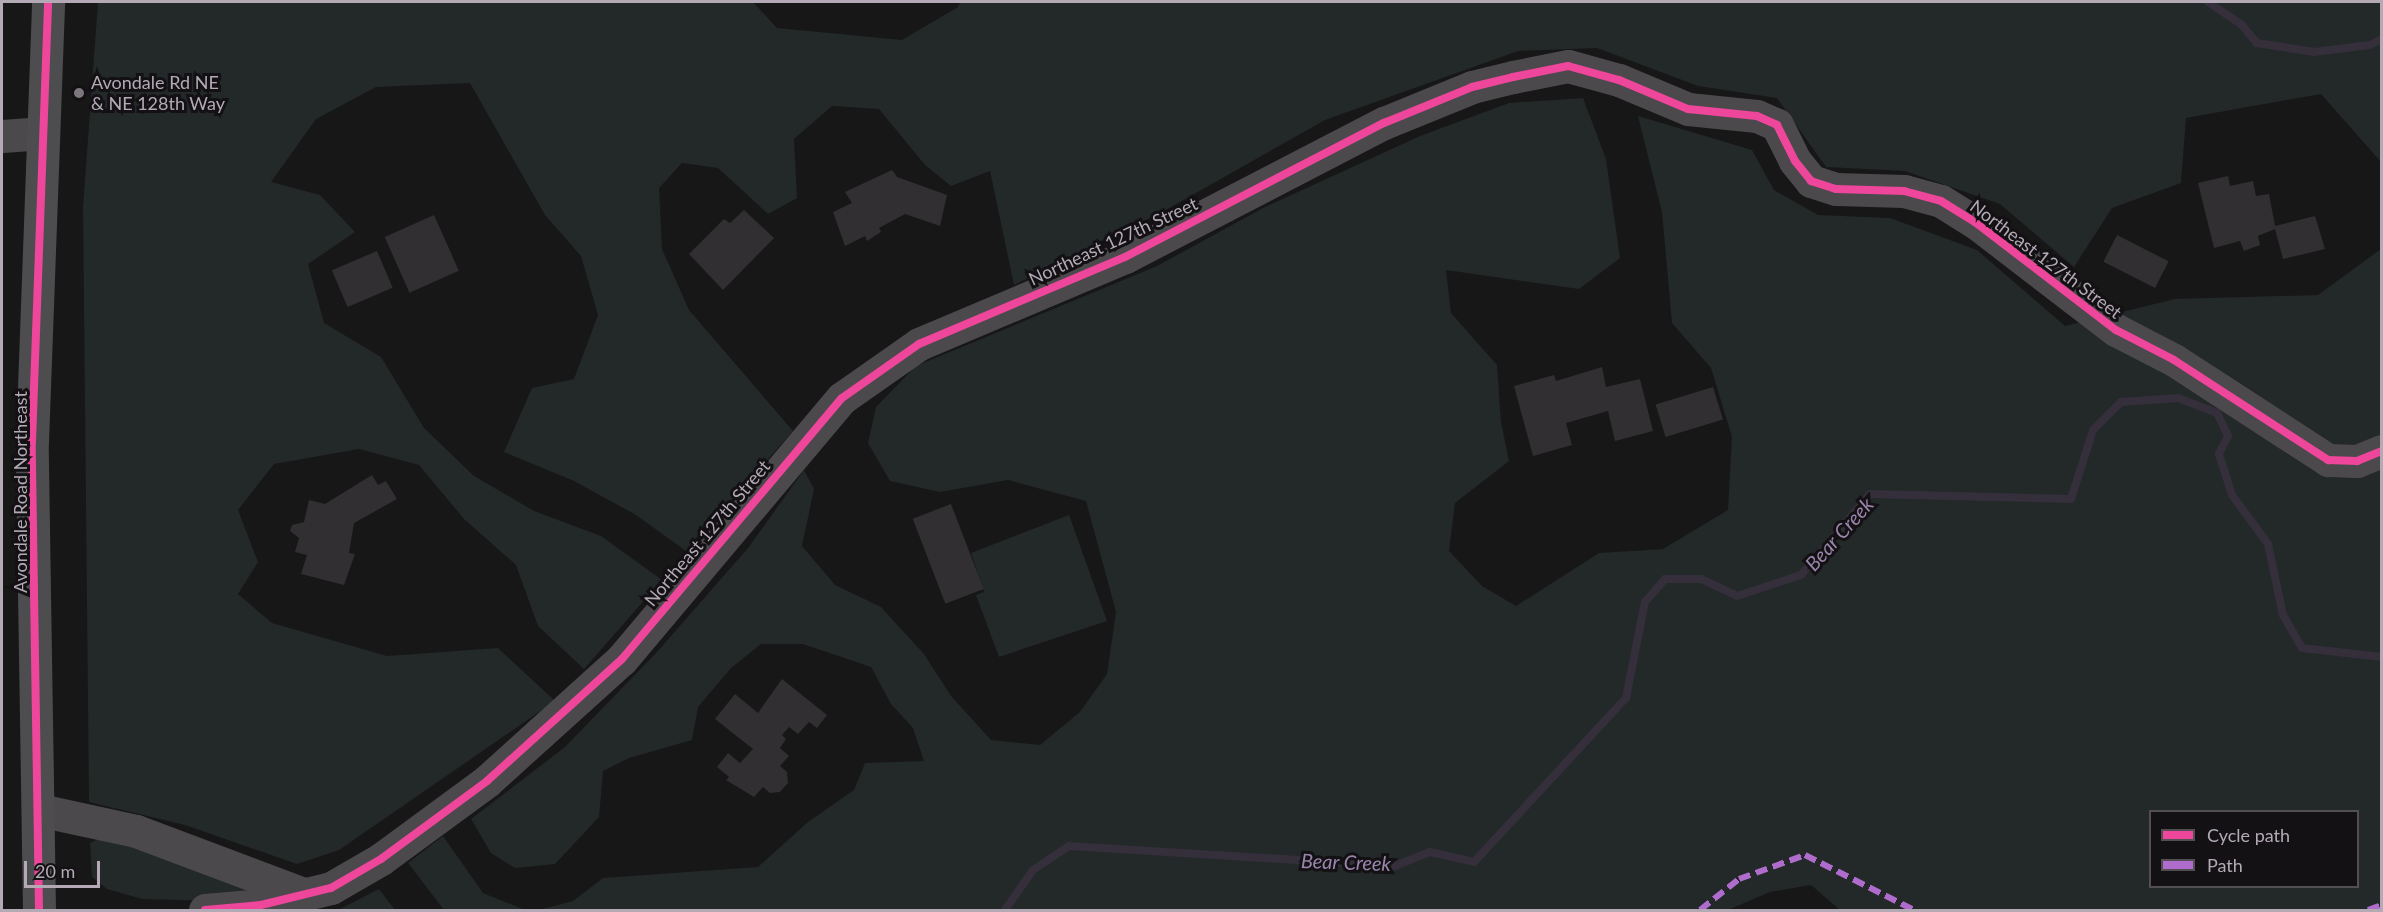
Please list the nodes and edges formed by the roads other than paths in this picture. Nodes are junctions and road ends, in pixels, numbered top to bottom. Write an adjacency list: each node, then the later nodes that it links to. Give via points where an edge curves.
1 (48, 2): 2 (main road, Avondale Road Northeast)
2 (41, 133): 3 (street); 5 (main road, Avondale Road Northeast, via 32,442)
3 (2, 136)
4 (2382, 451): 6 (street, Northeast 127th Street, via 2357,461 2328,460 2144,342 2116,330 1976,222 1941,201 1904,191 1836,189 1811,182 1795,161 1777,124 1757,116 1688,109 1618,80 1568,66 1472,87 1384,123 1125,257 919,344 842,398 810,431 622,659 580,700 487,781 381,859 331,888)
5 (39, 810): 6 (street, via 136,831); 7 (main road, Avondale Road Northeast)
6 (304, 894): 8 (street, Northeast 127th Street, via 261,905)
7 (39, 910)
8 (205, 910)

